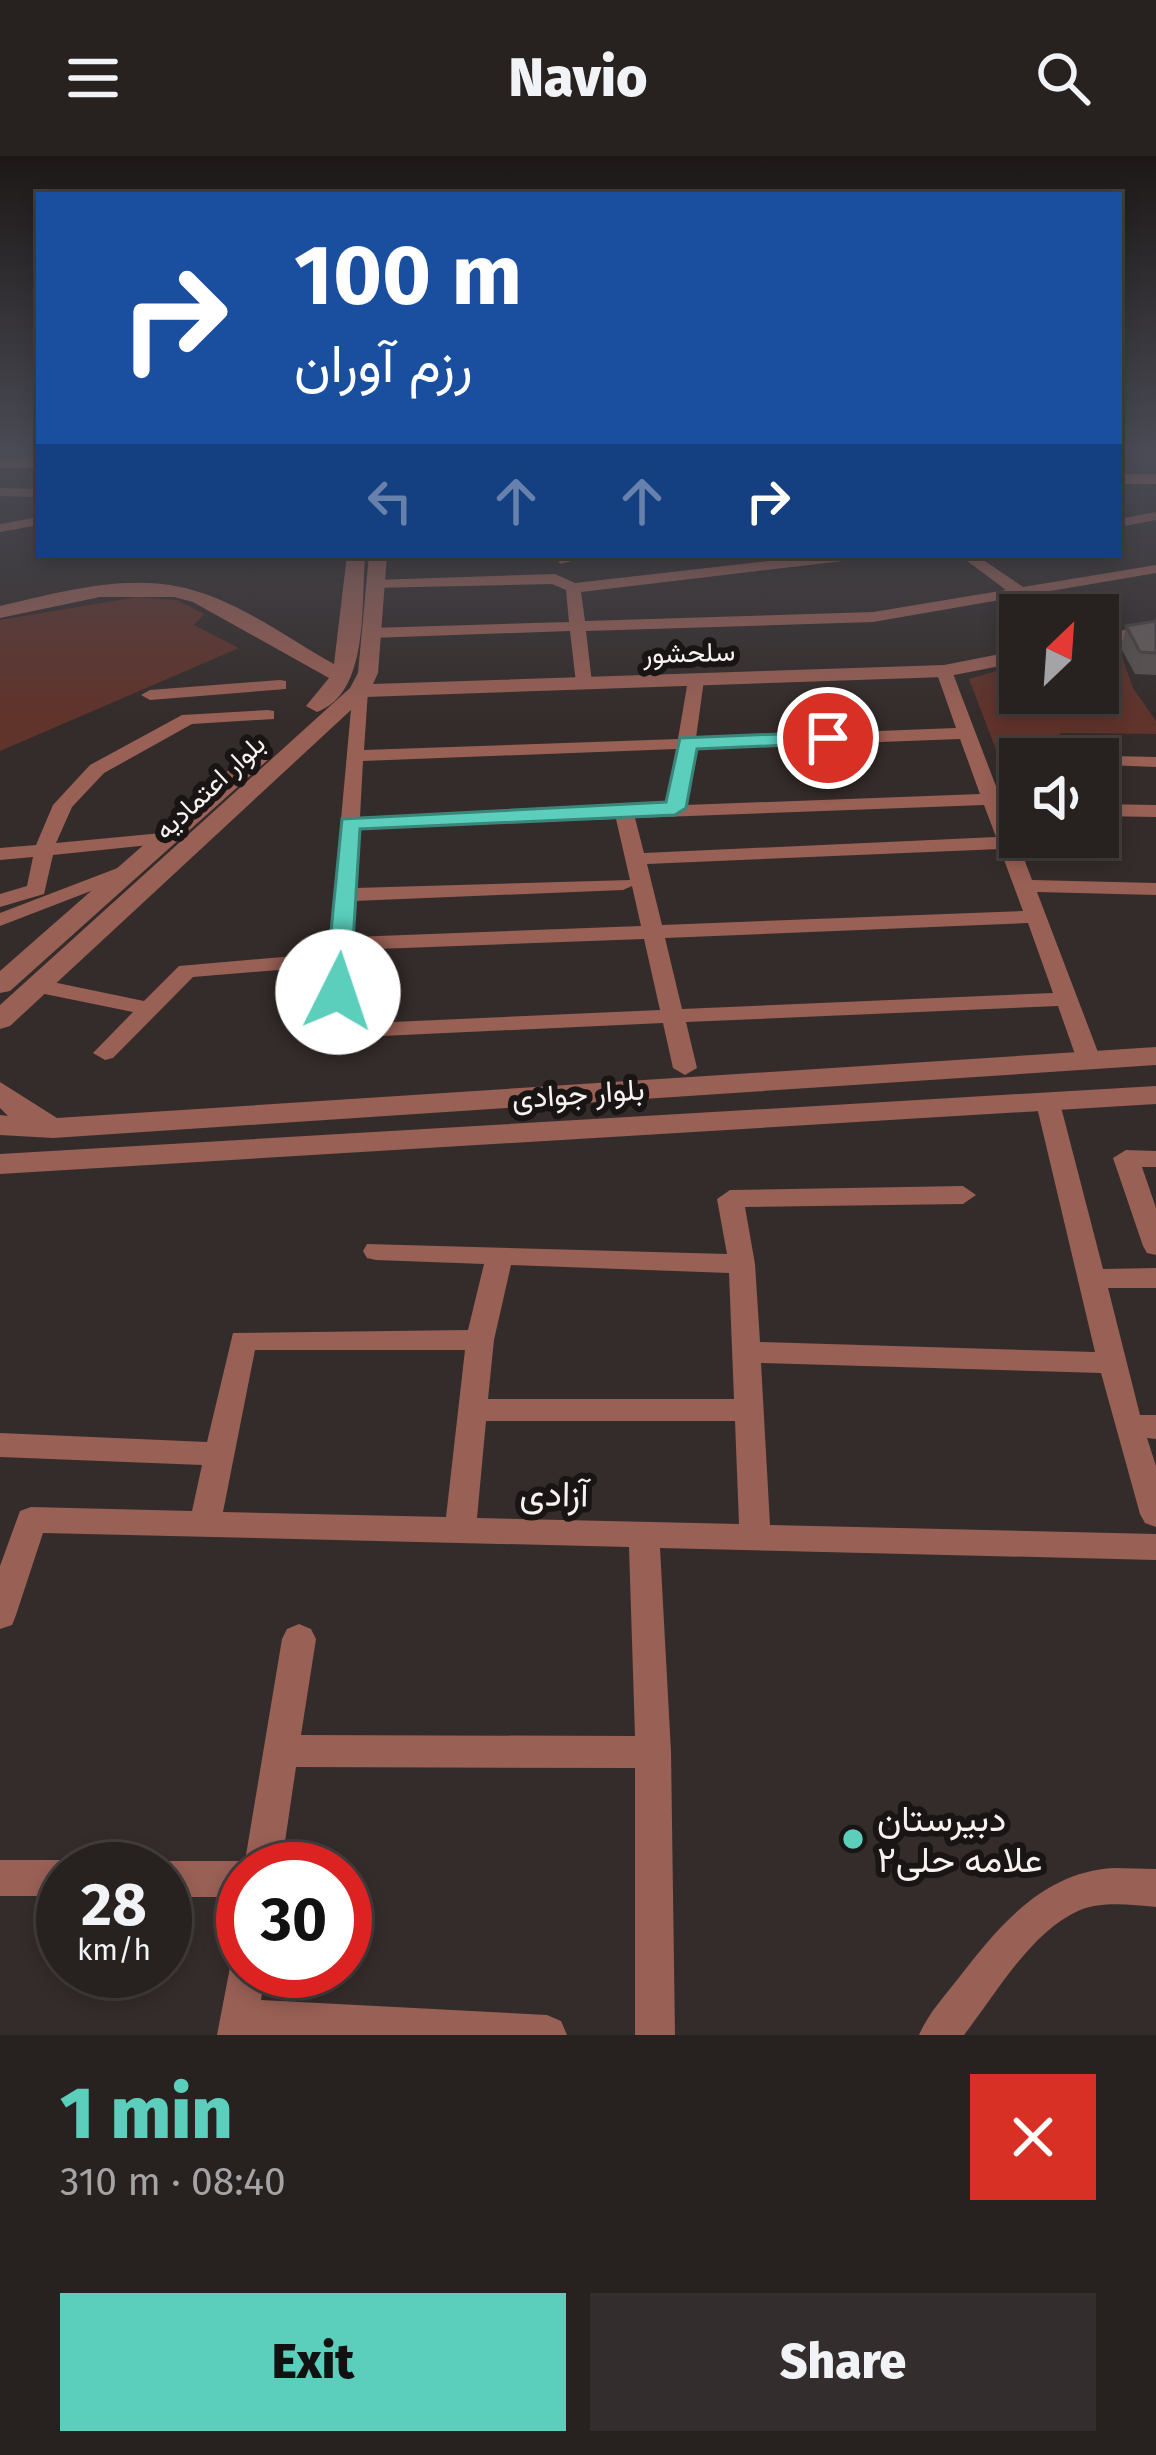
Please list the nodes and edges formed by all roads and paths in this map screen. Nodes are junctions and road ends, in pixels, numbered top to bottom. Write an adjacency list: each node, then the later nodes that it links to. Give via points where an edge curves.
1 (356, 558): 19 (street)
2 (378, 558): 6 (street)
3 (834, 558): 7 (street)
4 (971, 558): 8 (street)
5 (1156, 569): 8 (street)
6 (374, 585): 7 (street, via 555,579); 13 (street)
7 (573, 588): 11 (street)
8 (1019, 592): 9 (street); 11 (street, via 869,618)
9 (1022, 594)
10 (0, 612): 19 (street, via 105,592 156,588 195,596)
11 (577, 627): 13 (street); 18 (street)
12 (1156, 630): 14 (street)
13 (371, 633): 19 (street, via 368,673)
14 (1119, 637)
15 (999, 660): 16 (street, سلحشور)
16 (944, 671): 17 (street, سلحشور); 25 (street)
17 (696, 680): 18 (street, سلحشور); 26 (street)
18 (584, 683): 19 (street, سلحشور)
19 (350, 684): 27 (street); 38 (street, بلوار اعتمادیه); 55 (street, بلوار اعتمادیه)
20 (280, 685): 21 (street)
21 (199, 690): 22 (street); 24 (street)
22 (150, 695)
23 (268, 715): 24 (street)
24 (197, 718): 40 (street, via 97,769 63,805)
25 (969, 734): 26 (street); 30 (street)
26 (688, 743): 27 (street); 32 (street)
27 (354, 755): 37 (street)
28 (1119, 761): 29 (street)
29 (1156, 762)
30 (994, 803): 31 (street); 32 (street); 36 (street)
31 (999, 804)
32 (675, 808): 34 (street)
33 (1119, 810): 35 (street)
34 (624, 811): 37 (street); 43 (street)
35 (1156, 811)
36 (999, 821)
37 (350, 823): 48 (street)
38 (162, 838): 40 (street); 44 (street, بلوار اعتمادیه)
39 (999, 843): 43 (street)
40 (44, 849): 41 (street); 49 (street)
41 (0, 854)
42 (1011, 858): 46 (street)
43 (635, 859): 53 (street)
44 (128, 870): 49 (street); 52 (street, بلوار اعتمادیه)
45 (623, 884): 48 (street)
46 (1022, 886): 47 (street); 51 (street)
47 (1156, 889)
48 (345, 895): 54 (street)
49 (36, 898): 50 (street)
50 (3, 912): 52 (street)
51 (1034, 917): 53 (street); 56 (street)
52 (67, 928): 58 (street, بلوار اعتمادیه)
53 (652, 932): 54 (street); 59 (street)
54 (341, 951): 57 (street, via 187,971); 59 (street, via 339,1031)
55 (38, 986): 57 (street); 58 (street, بلوار اعتمادیه)
56 (1064, 999): 59 (street); 62 (street)
57 (149, 1009): 60 (street)
58 (3, 1010)
59 (673, 1016): 63 (street)
60 (105, 1053)
61 (1156, 1056): 62 (street, بلوار جوادی)
62 (1089, 1060): 64 (street, بلوار جوادی)
63 (685, 1068)
64 (725, 1084): 68 (street); 70 (street, بلوار جوادی)
65 (0, 1091): 70 (street)
66 (1156, 1095): 67 (street, بلوار جوادی)
67 (1048, 1103): 68 (street, بلوار جوادی); 79 (street)
68 (737, 1117): 72 (street, بلوار جوادی)
69 (0, 1125): 70 (street, بلوار جوادی)
70 (53, 1127)
71 (1156, 1159): 74 (street, via 1126,1158)
72 (10, 1165)
73 (963, 1195): 77 (street, via 730,1199)
74 (1156, 1246)
75 (376, 1251): 76 (street)
76 (500, 1255): 77 (street); 80 (street)
77 (742, 1264): 81 (street)
78 (1156, 1278): 79 (street)
79 (1091, 1279): 82 (street)
80 (480, 1340): 84 (street); 87 (street, via 243,1340)
81 (744, 1352): 82 (street); 83 (street)
82 (1112, 1363): 85 (street)
83 (748, 1410): 84 (street); 92 (street)
84 (472, 1411): 90 (street)
85 (1142, 1426): 88 (street)
86 (0, 1445): 87 (street)
87 (219, 1454): 89 (street)
88 (1156, 1514)
89 (205, 1524): 90 (street, آزادی); 94 (street, آزادی, via 31,1520)
90 (460, 1529): 91 (street, آزادی)
91 (644, 1534): 92 (street, آزادی); 97 (street)
92 (755, 1536): 93 (street, آزادی)
93 (1156, 1547)
94 (3, 1597)
95 (299, 1639): 96 (street)
96 (284, 1750): 97 (street); 98 (street)
97 (653, 1752): 104 (street)
98 (267, 1842)
99 (0, 1878): 100 (street)
100 (36, 1878)
101 (1156, 1888): 105 (street, via 1088,1889 1062,1899)
102 (237, 2027): 103 (street)
103 (547, 2035)
104 (655, 2035)
105 (939, 2035)

